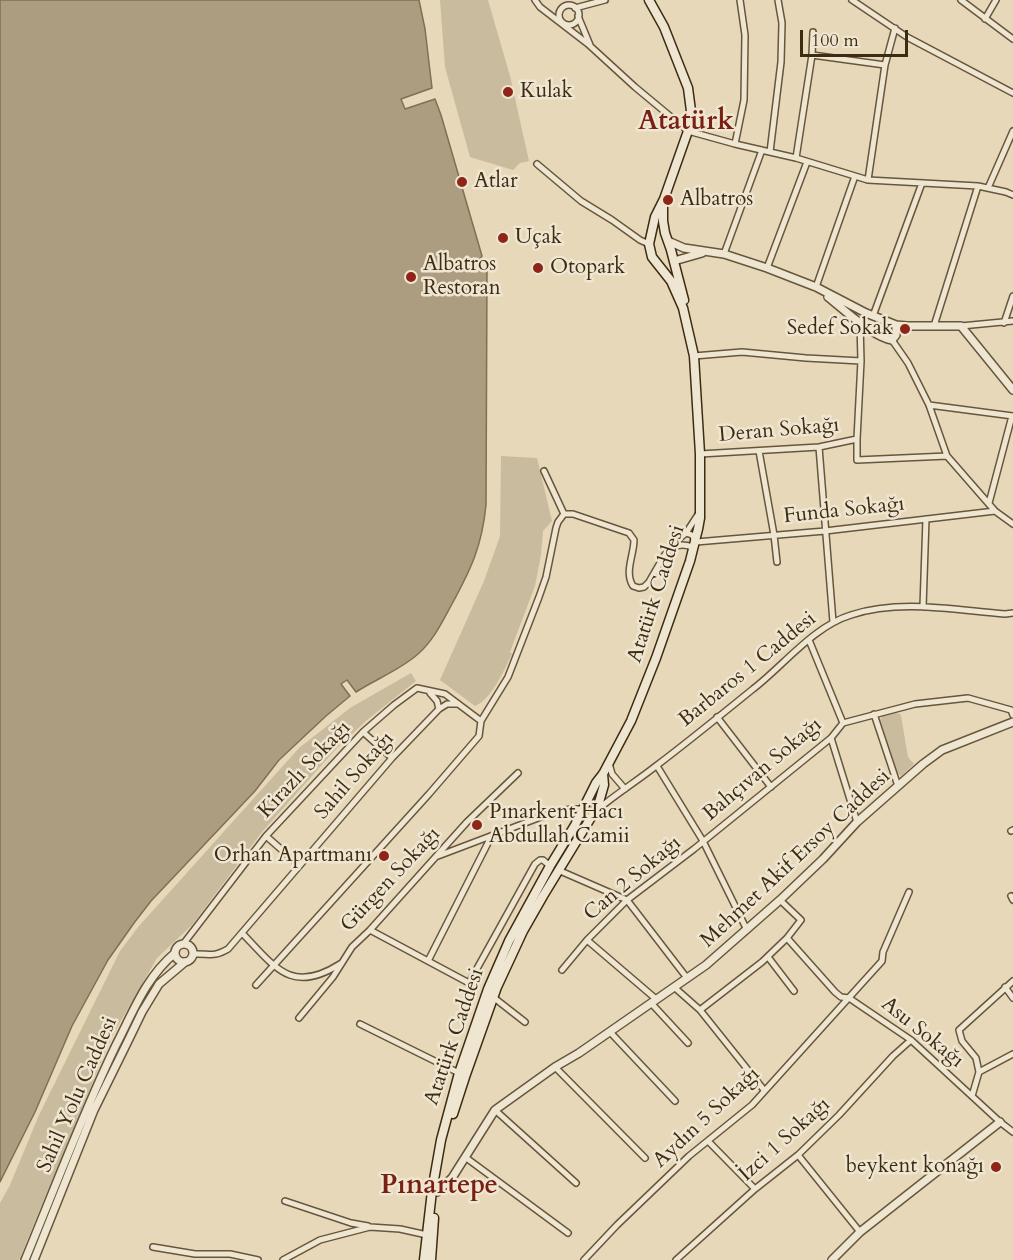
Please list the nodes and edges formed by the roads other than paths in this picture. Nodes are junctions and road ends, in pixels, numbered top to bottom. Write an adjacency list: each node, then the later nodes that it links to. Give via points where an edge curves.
1 (535, 0): 12 (street)
2 (604, 0): 9 (street)
3 (649, 0): 20 (main road, via 688,88)
4 (740, 0): 22 (street, via 745,35 744,100)
5 (778, 0): 24 (street, via 781,62)
6 (852, 0): 13 (street)
7 (961, 0): 11 (street)
8 (996, 0): 11 (street)
9 (572, 5): 10 (street); 12 (street, via 560,10)
10 (578, 16): 12 (street, via 570,25); 16 (street)
11 (985, 19): 15 (street)
12 (562, 22): 16 (street)
13 (895, 28): 18 (street); 19 (street)
14 (813, 32): 17 (street)
15 (1013, 39)
16 (591, 47): 20 (street)
17 (812, 55): 18 (street); 25 (street)
18 (885, 65): 29 (street)
19 (1013, 93)
20 (688, 131): 22 (street); 34 (main road)
21 (1013, 131): 32 (street)
22 (735, 144): 23 (street)
23 (762, 150): 24 (street); 38 (street)
24 (770, 152): 25 (street)
25 (796, 158): 26 (street)
26 (807, 162): 28 (street); 41 (street)
27 (537, 164): 36 (street, via 581,201)
28 (855, 176): 29 (street); 42 (street)
29 (868, 180): 30 (street)
30 (922, 183): 31 (street); 45 (street)
31 (978, 186): 32 (street); 51 (street)
32 (988, 188): 33 (street)
33 (1013, 195)
34 (664, 199): 35 (main road, via 663,221); 36 (main road)
35 (668, 241): 36 (main road); 37 (street); 39 (main road)
36 (649, 244): 40 (main road)
37 (707, 252): 38 (street); 39 (street)
38 (724, 254): 41 (street)
39 (674, 261): 40 (main road, via 667,266); 44 (main road)
40 (657, 264): 44 (main road, via 671,281)
41 (767, 268): 42 (street)
42 (816, 287): 45 (street); 48 (street)
43 (1013, 296): 49 (street)
44 (683, 308): 55 (main road, Atatürk Caddesi)
45 (870, 315): 46 (street); 48 (street)
46 (883, 320): 50 (street); 53 (street)
47 (1013, 321): 49 (street)
48 (860, 323): 53 (street); 56 (street)
49 (1004, 323): 52 (street)
50 (896, 325): 51 (street); 54 (street)
51 (934, 326): 52 (street)
52 (961, 326): 57 (street)
53 (877, 334): 54 (street)
54 (892, 340): 58 (street)
55 (694, 356): 56 (street, via 742,352); 63 (main road, Atatürk Caddesi)
56 (861, 360): 60 (street)
57 (1013, 390)
58 (930, 405): 59 (street); 64 (street)
59 (1013, 416): 66 (street)
60 (857, 439): 61 (street, Deran Sokağı); 64 (street, Deran Sokağı, via 857,460)
61 (819, 447): 62 (street, Deran Sokağı); 72 (street)
62 (759, 451): 63 (street, Deran Sokağı); 74 (street)
63 (700, 454): 67 (main road, Atatürk Caddesi)
64 (947, 456): 66 (street)
65 (544, 471): 69 (street)
66 (988, 503): 68 (street)
67 (700, 511): 73 (street); 75 (main road, Atatürk Caddesi)
68 (995, 512): 70 (street, Funda Sokağı); 71 (street)
69 (564, 514): 76 (street, via 629,533 634,540 630,582 639,588 649,582); 88 (street, via 556,528 546,577 508,677)
70 (926, 519): 72 (street, Funda Sokağı); 78 (street)
71 (1013, 524)
72 (825, 531): 74 (street, Funda Sokağı); 80 (street)
73 (686, 533): 75 (street, via 692,535); 76 (street)
74 (774, 535): 75 (street, Funda Sokağı); 77 (street)
75 (695, 545): 76 (street, Funda Sokağı); 94 (main road, Atatürk Caddesi, via 656,658)
76 (670, 549)
77 (777, 562)
78 (923, 607): 79 (street, Barbaros 1 Caddesi); 80 (street, Barbaros 1 Caddesi, via 887,607)
79 (1013, 613)
80 (833, 622): 81 (street, Barbaros 1 Caddesi)
81 (809, 640): 87 (street, Barbaros 1 Caddesi); 90 (street)
82 (429, 692): 83 (street, via 445,694); 84 (street); 91 (street, Kirazlı Sokağı, via 417,688)
83 (460, 704): 84 (street, via 447,704); 88 (street)
84 (439, 709): 93 (street, Sahil Sokağı)
85 (874, 714): 86 (street, via 968,698 1011,710); 90 (street); 99 (street)
86 (1013, 714)
87 (717, 717): 95 (street, Barbaros 1 Caddesi); 100 (street)
88 (482, 721): 126 (street, via 479,736)
89 (1013, 722): 99 (street, Mehmet Akif Ersoy Caddesi, via 942,750)
90 (843, 723): 92 (street, Bahçıvan Sokağı)
91 (363, 732): 93 (street); 105 (street, Kirazlı Sokağı)
92 (831, 738): 100 (street, Bahçıvan Sokağı); 104 (street)
93 (392, 758): 109 (street, Sahil Sokağı)
94 (609, 763): 97 (main road, Atatürk Caddesi); 98 (street)
95 (657, 766): 101 (street, Barbaros 1 Caddesi); 107 (street)
96 (518, 773): 108 (street, Gürgen Sokağı)
97 (603, 774): 98 (street); 102 (main road, Atatürk Caddesi); 103 (main road, Atatürk Caddesi, via 602,794)
98 (616, 781): 101 (street)
99 (898, 786): 104 (street, Mehmet Akif Ersoy Caddesi)
100 (771, 787): 107 (street, Bahçıvan Sokağı)
101 (625, 789): 103 (street, Barbaros 1 Caddesi)
102 (583, 809): 103 (main road); 106 (street, via 554,812); 110 (main road, Atatürk Caddesi)
103 (594, 812): 110 (main road, Atatürk Caddesi)
104 (857, 822): 113 (street, Mehmet Akif Ersoy Caddesi)
105 (266, 837): 109 (street); 119 (street, Kirazlı Sokağı)
106 (491, 837): 108 (street); 123 (street)
107 (704, 841): 112 (street, Can 2 Sokağı); 115 (street)
108 (435, 858): 114 (street, Gürgen Sokağı)
109 (299, 865): 116 (street, Sahil Sokağı)
110 (554, 868): 112 (street); 123 (street, via 543,860 535,864 469,983); 134 (main road, Atatürk Caddesi); 148 (main road, Atatürk Caddesi, via 509,941)
111 (909, 892): 135 (street, Aydın 5 Sokağı, via 882,961)
112 (627, 900): 118 (street, Can 2 Sokağı); 128 (street)
113 (780, 900): 115 (street, Mehmet Akif Ersoy Caddesi); 117 (street, via 801,920)
114 (370, 930): 123 (street); 125 (street, Gürgen Sokağı)
115 (747, 930): 128 (street, Mehmet Akif Ersoy Caddesi)
116 (242, 933): 121 (street, Sahil Sokağı, via 220,954); 126 (street)
117 (787, 938): 122 (street); 135 (street, Asu Sokağı, via 835,992)
118 (587, 940): 127 (street, Can 2 Sokağı); 137 (street)
119 (184, 943): 120 (street, via 177,946); 121 (street, via 191,946)
120 (175, 953): 124 (street, via 177,959); 171 (street, Sahil Yolu Caddesi, via 154,974 127,1023)
121 (193, 954): 124 (street)
122 (768, 957): 133 (street); 138 (street)
123 (428, 961)
124 (185, 962): 172 (street, Sahil Yolu Caddesi, via 159,984 137,1022 94,1110)
125 (341, 963): 126 (street, via 312,977 295,978); 139 (street, Gürgen Sokağı)
126 (273, 966): 130 (street)
127 (562, 970)
128 (687, 978): 131 (street, Mehmet Akif Ersoy Caddesi)
129 (1013, 981): 132 (street)
130 (256, 985)
131 (674, 987): 137 (street, Mehmet Akif Ersoy Caddesi); 138 (street)
132 (1005, 987): 136 (street); 147 (street, via 959,1030 962,1041 976,1058)
133 (794, 991)
134 (493, 998): 140 (street); 160 (main road, Atatürk Caddesi, via 455,1107)
135 (849, 998): 143 (street, Asu Sokağı); 149 (street, Aydın 5 Sokağı)
136 (1013, 998)
137 (654, 1001): 142 (street, Mehmet Akif Ersoy Caddesi); 144 (street)
138 (700, 1010): 149 (street)
139 (299, 1018)
140 (525, 1022)
141 (360, 1024): 148 (street)
142 (610, 1032): 146 (street, Mehmet Akif Ersoy Caddesi); 151 (street)
143 (911, 1040): 150 (street, Asu Sokağı); 156 (street, İzci 1 Sokağı)
144 (688, 1043)
145 (1013, 1054): 147 (street)
146 (555, 1067): 152 (street, Mehmet Akif Ersoy Caddesi); 158 (street)
147 (979, 1072): 150 (street)
148 (459, 1073): 160 (main road, Atatürk Caddesi, via 441,1140)
149 (764, 1090): 155 (street, Aydın 5 Sokağı, via 752,1105)
150 (972, 1096): 153 (street, Asu Sokağı)
151 (675, 1101)
152 (495, 1110): 157 (street, Mehmet Akif Ersoy Caddesi); 161 (street)
153 (1000, 1122): 154 (street, Asu Sokağı); 166 (street)
154 (1013, 1131)
155 (708, 1140): 162 (street); 177 (street, Aydın 5 Sokağı)
156 (798, 1155): 162 (street, İzci 1 Sokağı); 166 (street)
157 (465, 1157): 159 (street, Mehmet Akif Ersoy Caddesi); 167 (street)
158 (645, 1158)
159 (452, 1178): 160 (street); 163 (street, Mehmet Akif Ersoy Caddesi)
160 (436, 1180): 163 (main road, Atatürk Caddesi)
161 (576, 1183)
162 (756, 1189): 178 (street, İzci 1 Sokağı)
163 (435, 1192): 168 (main road, Atatürk Caddesi); 176 (main road, Atatürk Caddesi)
164 (285, 1201): 165 (street)
165 (370, 1227): 168 (street); 174 (street, via 320,1240)
166 (860, 1232): 179 (street)
167 (568, 1233)
168 (427, 1235): 175 (main road, Atatürk Caddesi)
169 (153, 1247): 170 (street)
170 (194, 1257): 173 (street, via 230,1254)
171 (25, 1260)
172 (34, 1260)
173 (258, 1260)
174 (283, 1260)
175 (424, 1260)
176 (430, 1260)
177 (584, 1260)
178 (676, 1260)
179 (832, 1260)

